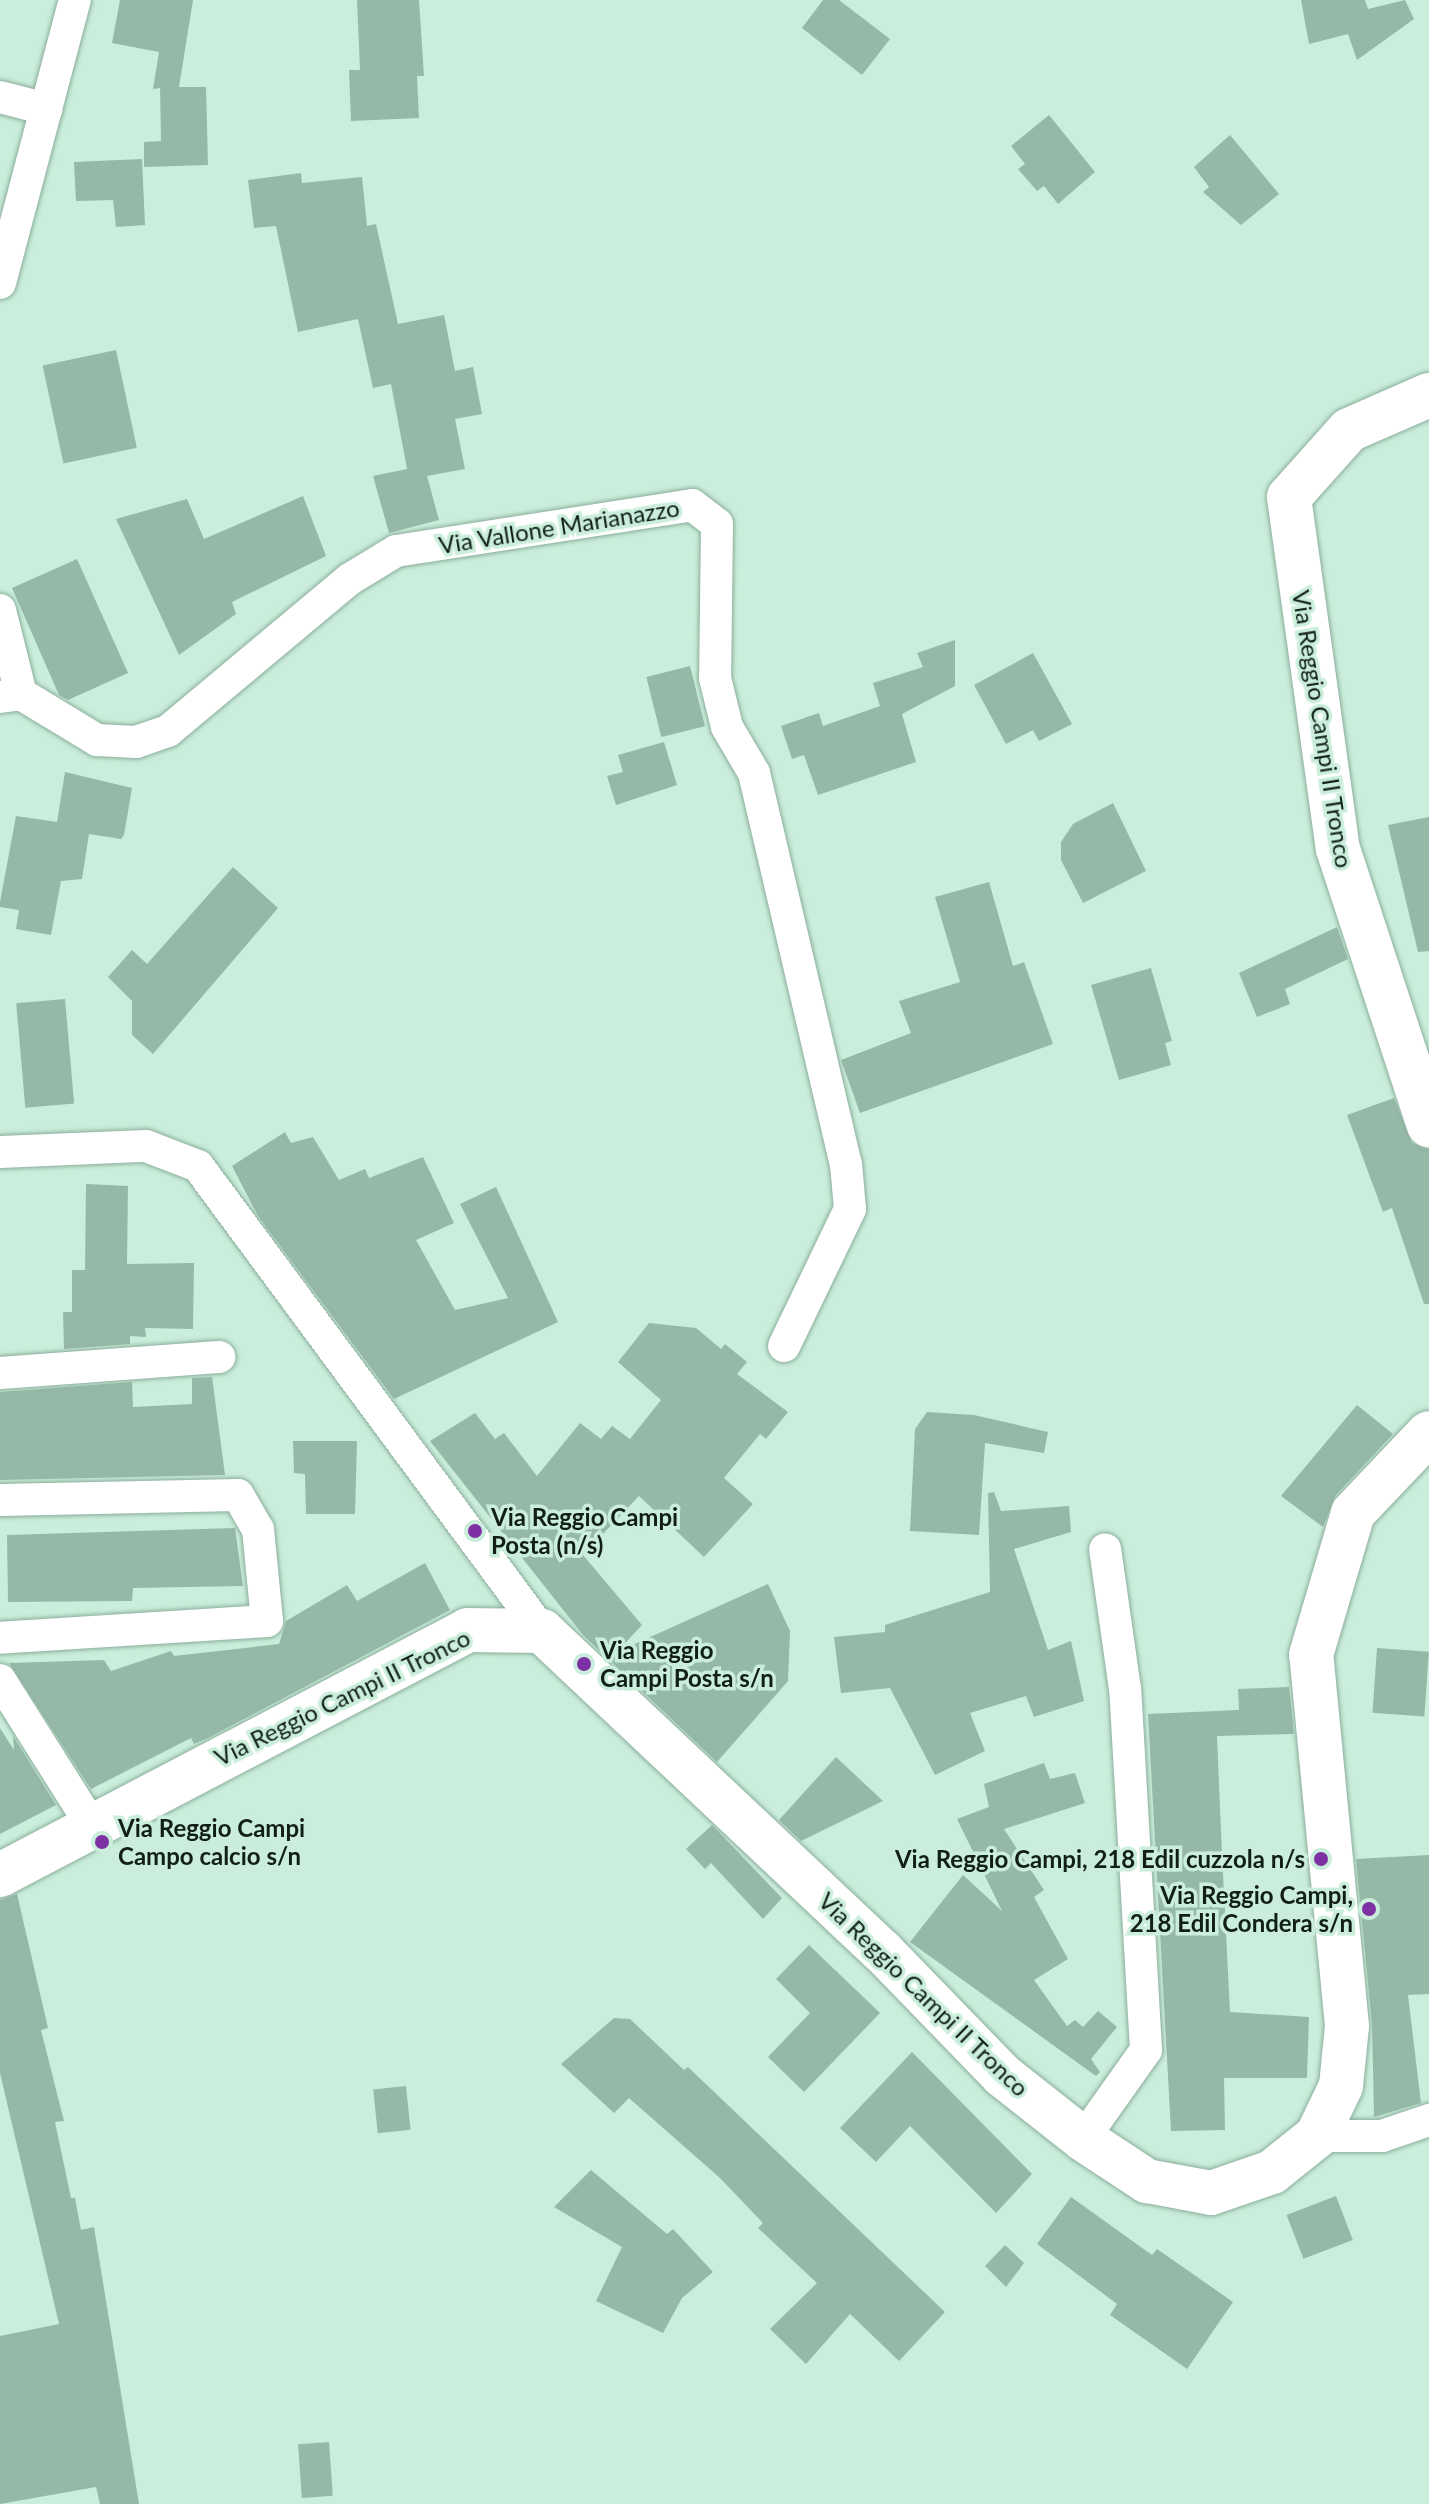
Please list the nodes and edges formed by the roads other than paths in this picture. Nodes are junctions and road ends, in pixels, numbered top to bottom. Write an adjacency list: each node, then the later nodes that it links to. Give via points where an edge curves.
1 (75, 0): 3 (street)
2 (0, 97): 3 (street)
3 (46, 109): 4 (street)
4 (0, 283)
5 (1429, 395): 8 (main road, Via Reggio Campi II Tronco, via 1349,430 1289,497 1338,849)
6 (0, 610): 7 (street)
7 (11, 696): 10 (street, Via Vallone Marianazzo, via 97,740 136,742 168,731 350,579 396,551 692,505 717,524 715,678 727,727 754,773 846,1164 850,1209)
8 (1429, 1125)
9 (0, 1152): 16 (street, via 146,1146 198,1166)
10 (784, 1346)
11 (219, 1357): 12 (street)
12 (0, 1373)
13 (1429, 1433): 22 (main road, Via Reggio Campi II Tronco, via 1353,1513 1311,1655 1347,2026 1341,2086)
14 (0, 1500): 17 (street, via 238,1495 258,1529 267,1621)
15 (1105, 1549): 23 (street, via 1125,1689 1146,2050)
16 (542, 1631): 19 (main road, Via Reggio Campi II Tronco, via 468,1630); 23 (main road, Via Reggio Campi II Tronco, via 882,1951 1002,2075)
17 (0, 1638)
18 (0, 1680): 19 (street)
19 (90, 1823): 20 (main road, Via Reggio Campi II Tronco)
20 (0, 1875)
21 (1429, 2120): 22 (street, via 1382,2136)
22 (1317, 2136): 23 (main road, Via Reggio Campi II Tronco, via 1272,2172 1211,2193 1147,2181)
23 (1083, 2139)

